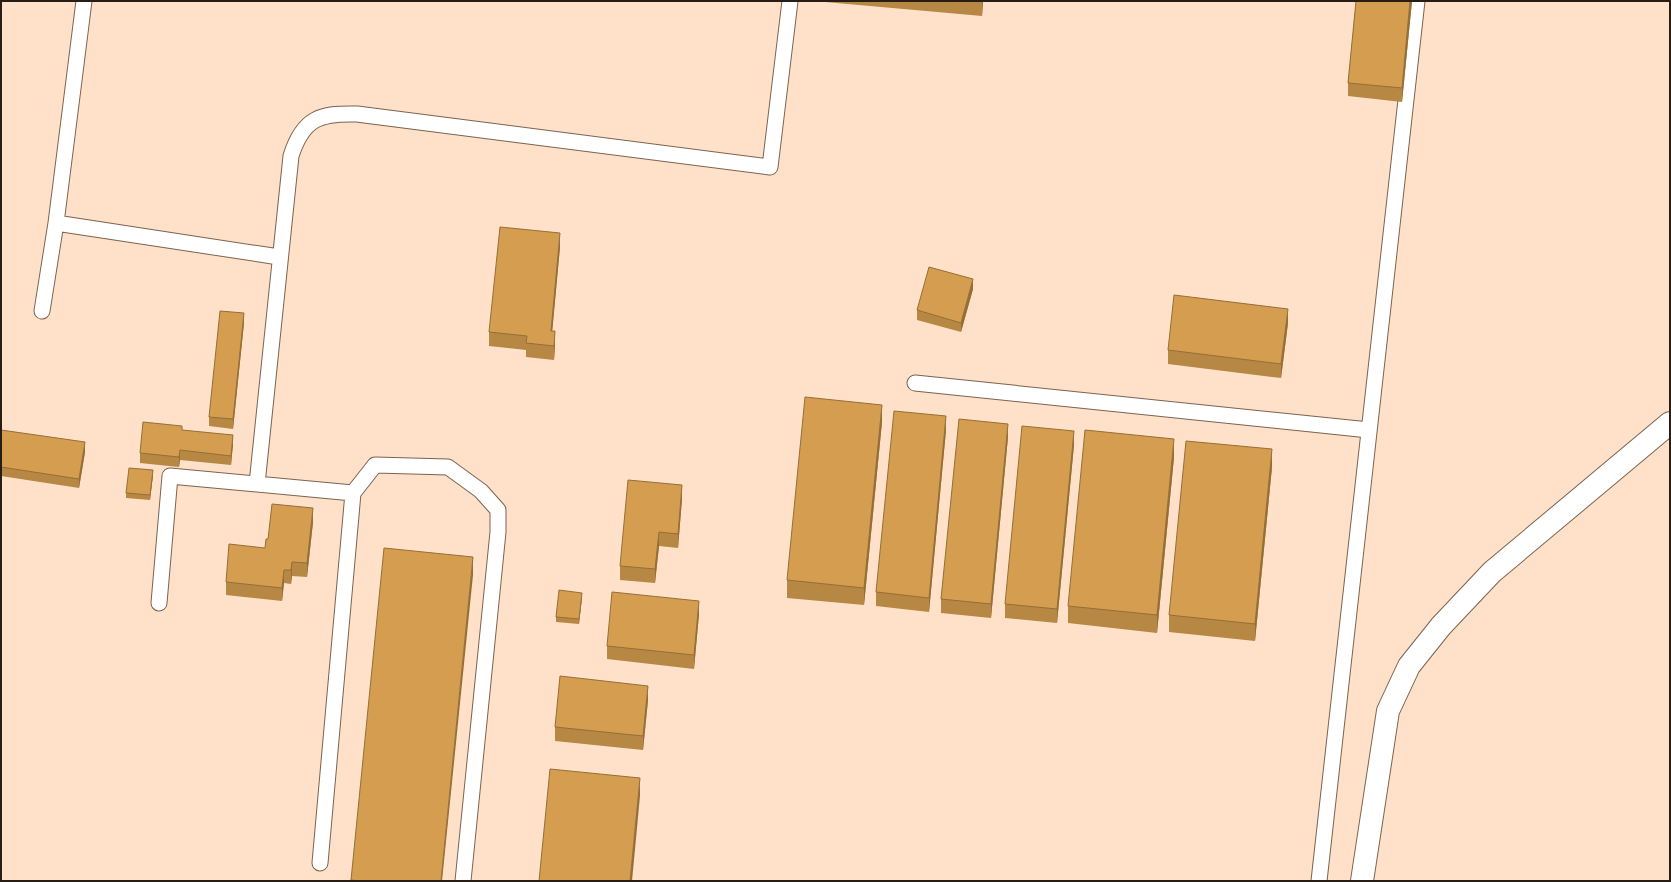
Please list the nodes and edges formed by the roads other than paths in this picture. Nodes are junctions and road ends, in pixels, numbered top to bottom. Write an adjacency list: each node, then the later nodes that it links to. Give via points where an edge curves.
1 (84, 1): 4 (lane)
2 (790, 1): 5 (lane, via 770,167 357,114 336,114 317,118 296,140 291,156)
3 (1417, 1): 9 (lane)
4 (56, 223): 5 (lane); 6 (lane)
5 (279, 258): 10 (lane)
6 (42, 311)
7 (915, 383): 9 (lane)
8 (1670, 423): 16 (street, via 1492,572 1409,666 1388,711)
9 (1369, 430): 15 (lane)
10 (257, 484): 11 (lane); 12 (lane, via 170,476)
11 (353, 493): 13 (lane); 14 (lane, via 375,465 448,467 481,491 498,510 498,532)
12 (159, 604)
13 (320, 863)
14 (463, 881)
15 (1319, 881)
16 (1362, 881)

